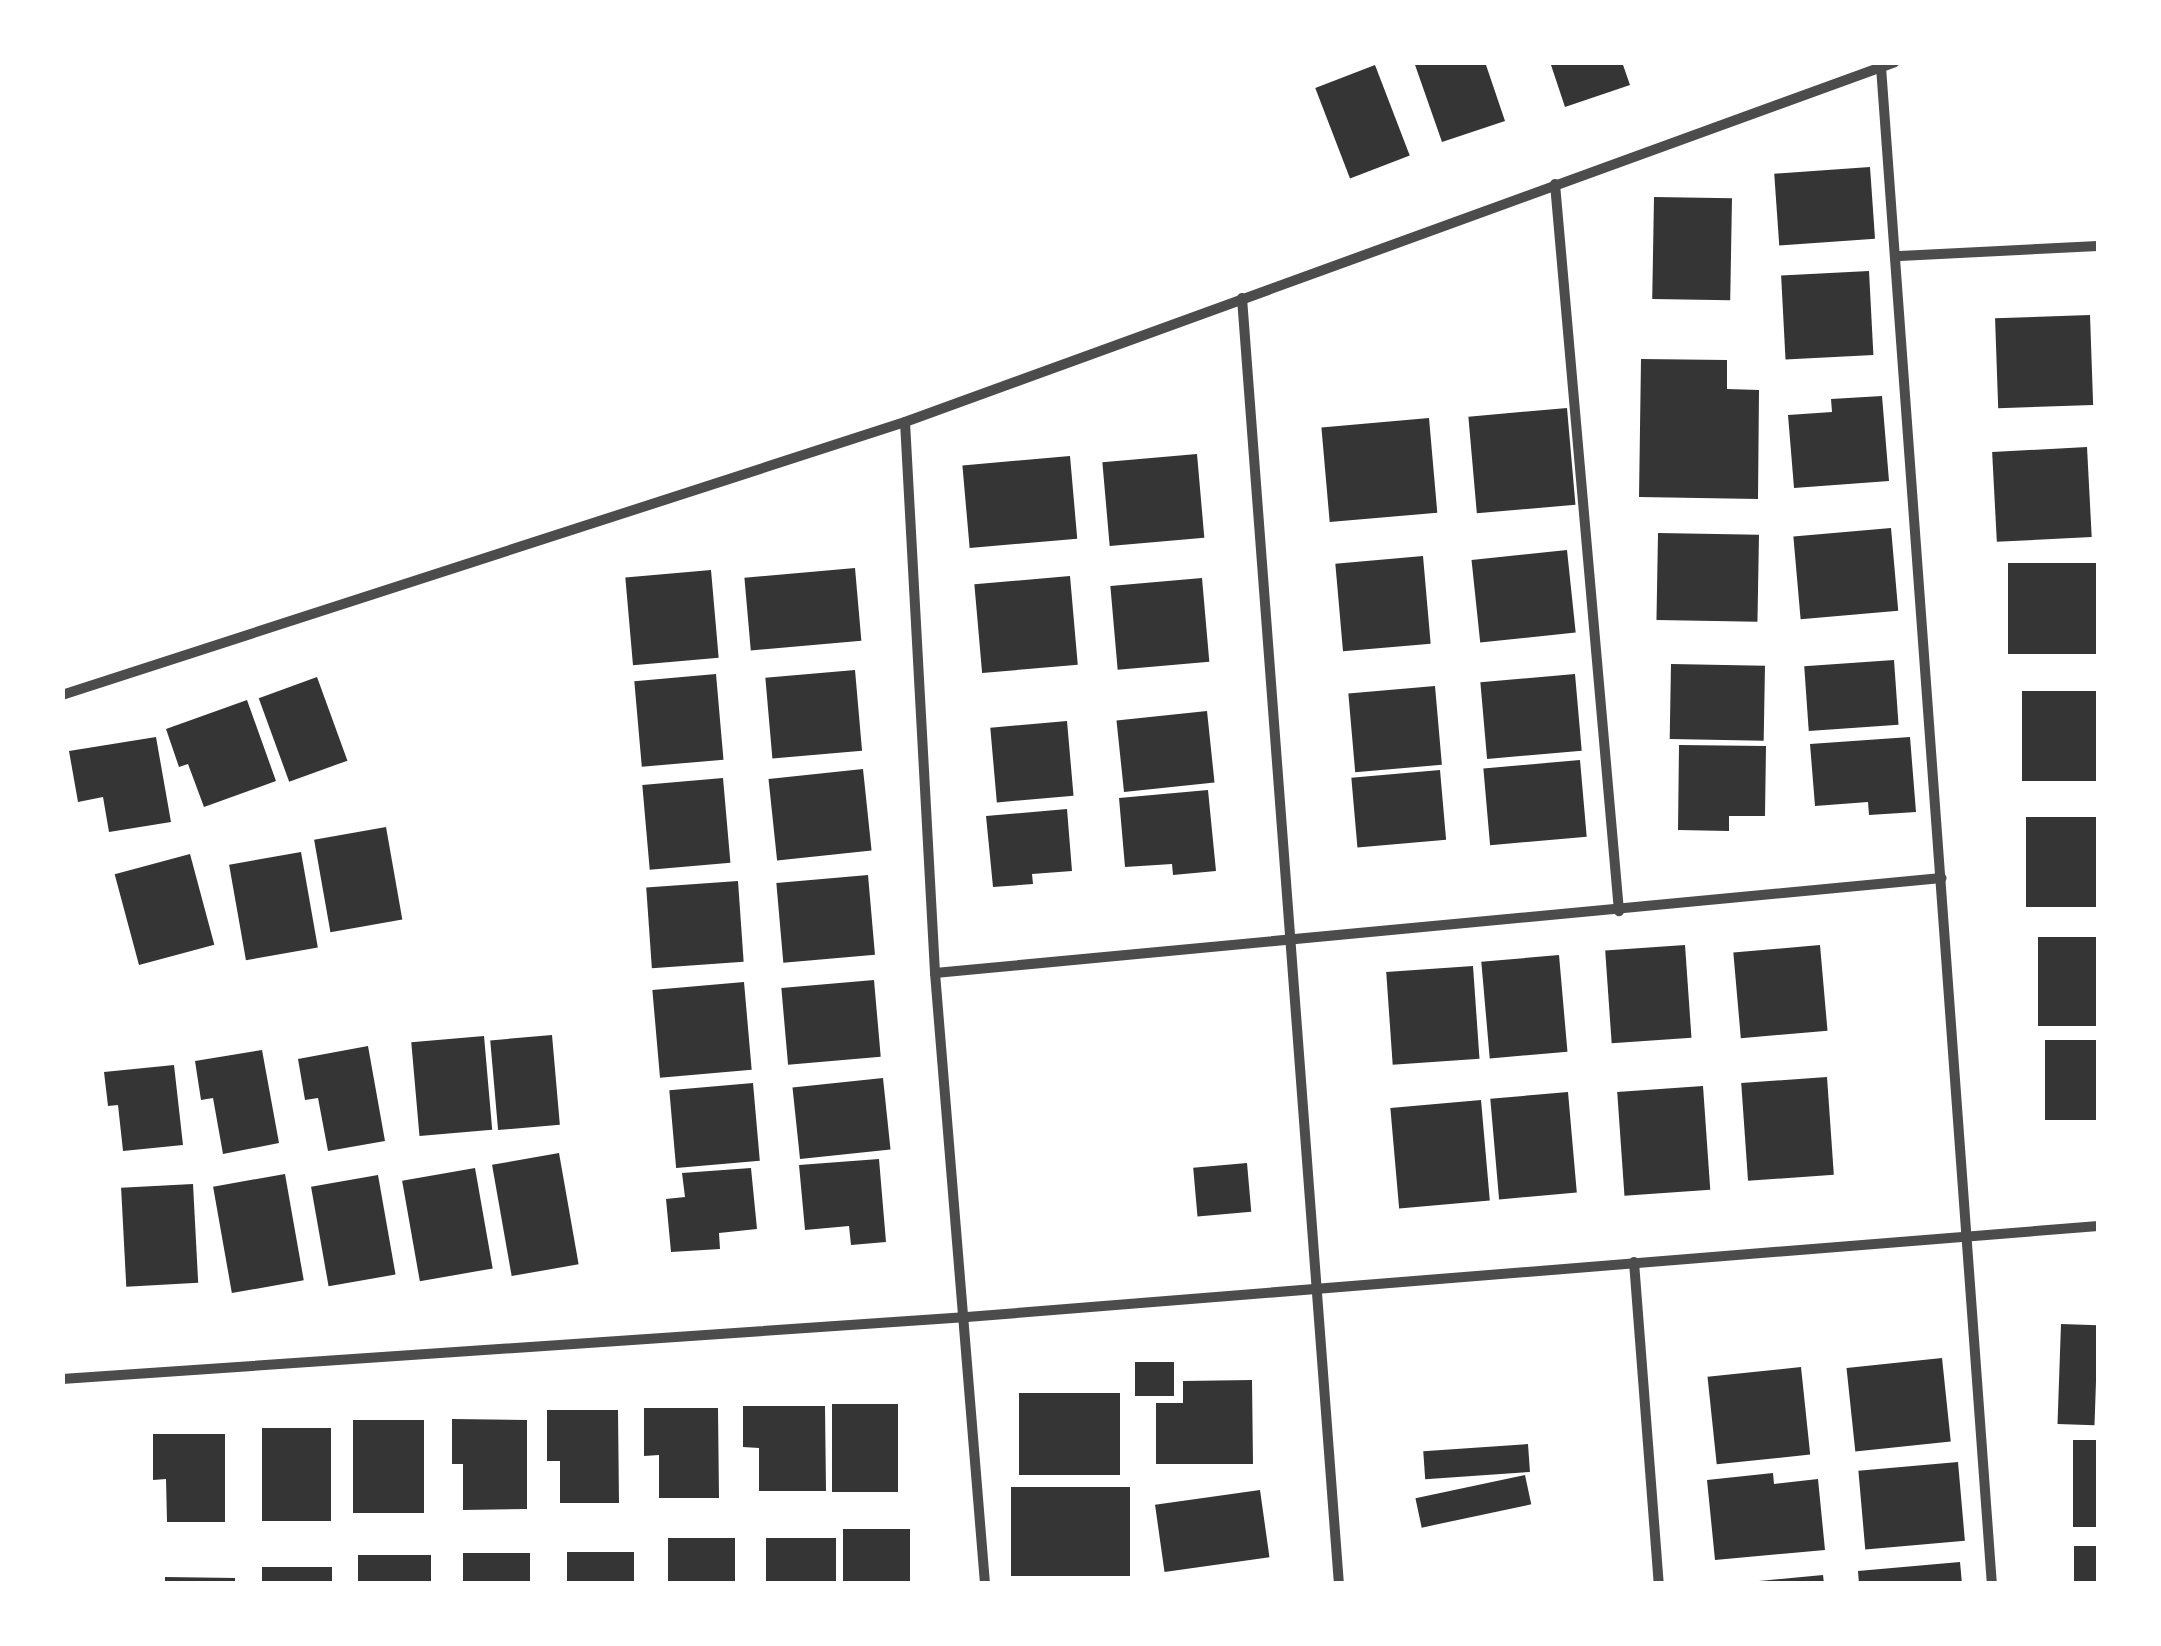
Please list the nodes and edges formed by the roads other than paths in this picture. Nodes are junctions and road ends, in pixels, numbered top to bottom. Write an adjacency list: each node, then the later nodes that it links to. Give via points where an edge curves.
1 (1894, 62): 2 (street)
2 (1881, 67): 3 (street); 5 (street)
3 (1555, 184): 6 (street); 10 (street)
4 (2098, 246): 5 (street)
5 (1900, 256): 9 (street)
6 (1242, 298): 7 (street); 11 (street)
7 (905, 422): 8 (street); 12 (street)
8 (62, 694)
9 (1942, 878): 10 (street); 14 (street)
10 (1620, 911): 11 (street)
11 (1292, 944): 12 (street); 16 (street)
12 (935, 973): 17 (street)
13 (2098, 1226): 14 (street)
14 (1966, 1233): 15 (street); 22 (street)
15 (1634, 1262): 16 (street); 21 (street)
16 (1319, 1288): 17 (street); 20 (street)
17 (967, 1317): 18 (street); 19 (street)
18 (62, 1380)
19 (985, 1584)
20 (1338, 1584)
21 (1659, 1584)
22 (1992, 1584)

